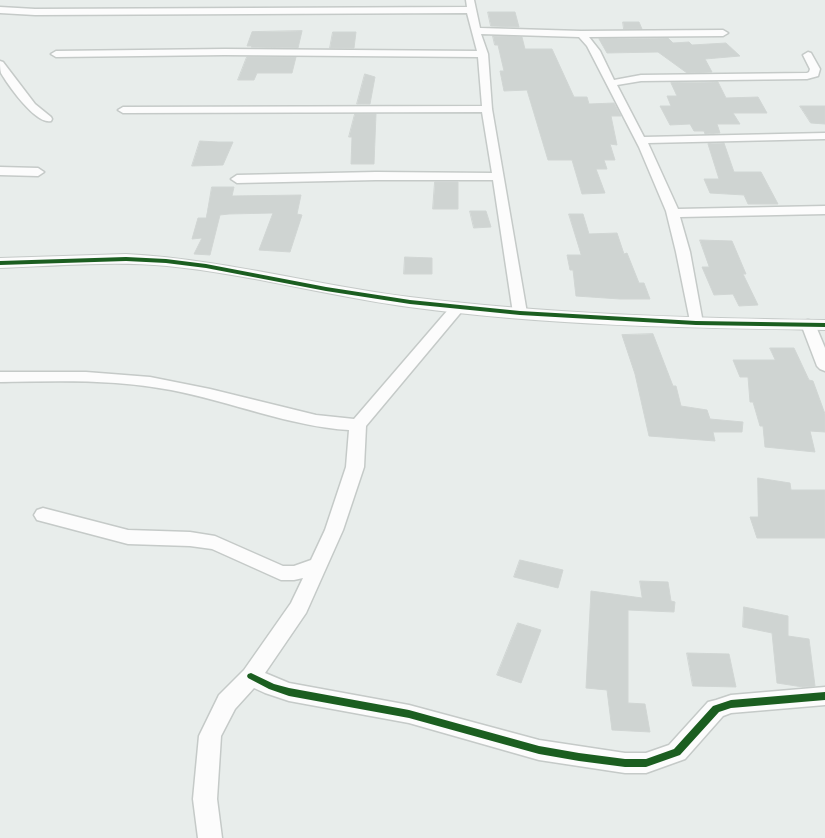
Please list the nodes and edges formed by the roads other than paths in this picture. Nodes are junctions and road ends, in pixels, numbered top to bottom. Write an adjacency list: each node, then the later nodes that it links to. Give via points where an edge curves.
1 (470, 5): 2 (street); 3 (street)
2 (0, 10)
3 (476, 31): 5 (street); 7 (street)
4 (724, 33): 5 (street)
5 (581, 34): 10 (street, via 589,41)
6 (56, 54): 7 (street)
7 (483, 54): 11 (street)
8 (808, 55): 10 (street, via 815,68 814,74 807,76)
9 (0, 64): 13 (street, via 32,106)
10 (609, 80): 15 (street)
11 (487, 109): 12 (street); 18 (street)
12 (123, 110)
13 (47, 118)
14 (825, 136): 15 (street)
15 (642, 140): 21 (street)
16 (0, 171): 17 (street)
17 (38, 172)
18 (498, 177): 19 (street); 24 (street)
19 (237, 179)
20 (825, 210): 21 (street)
21 (673, 214): 25 (street)
22 (0, 263): 23 (street, via 166,261 326,289)
23 (458, 307): 24 (street); 29 (street)
24 (520, 313): 25 (street)
25 (696, 323): 26 (street)
26 (816, 325): 27 (street)
27 (825, 366)
28 (0, 377): 29 (street, via 91,375 118,378 170,385 334,424)
29 (358, 425): 31 (street, via 355,467 334,530)
30 (43, 515): 31 (street, via 128,537 215,543 281,573 294,573)
31 (316, 566): 32 (street, via 299,607)
32 (251, 676): 33 (street, via 289,692 409,714 539,750 624,763 646,763 677,752 716,709 730,704); 34 (street, via 227,702 210,736 205,799)
33 (825, 696)
34 (210, 838)

